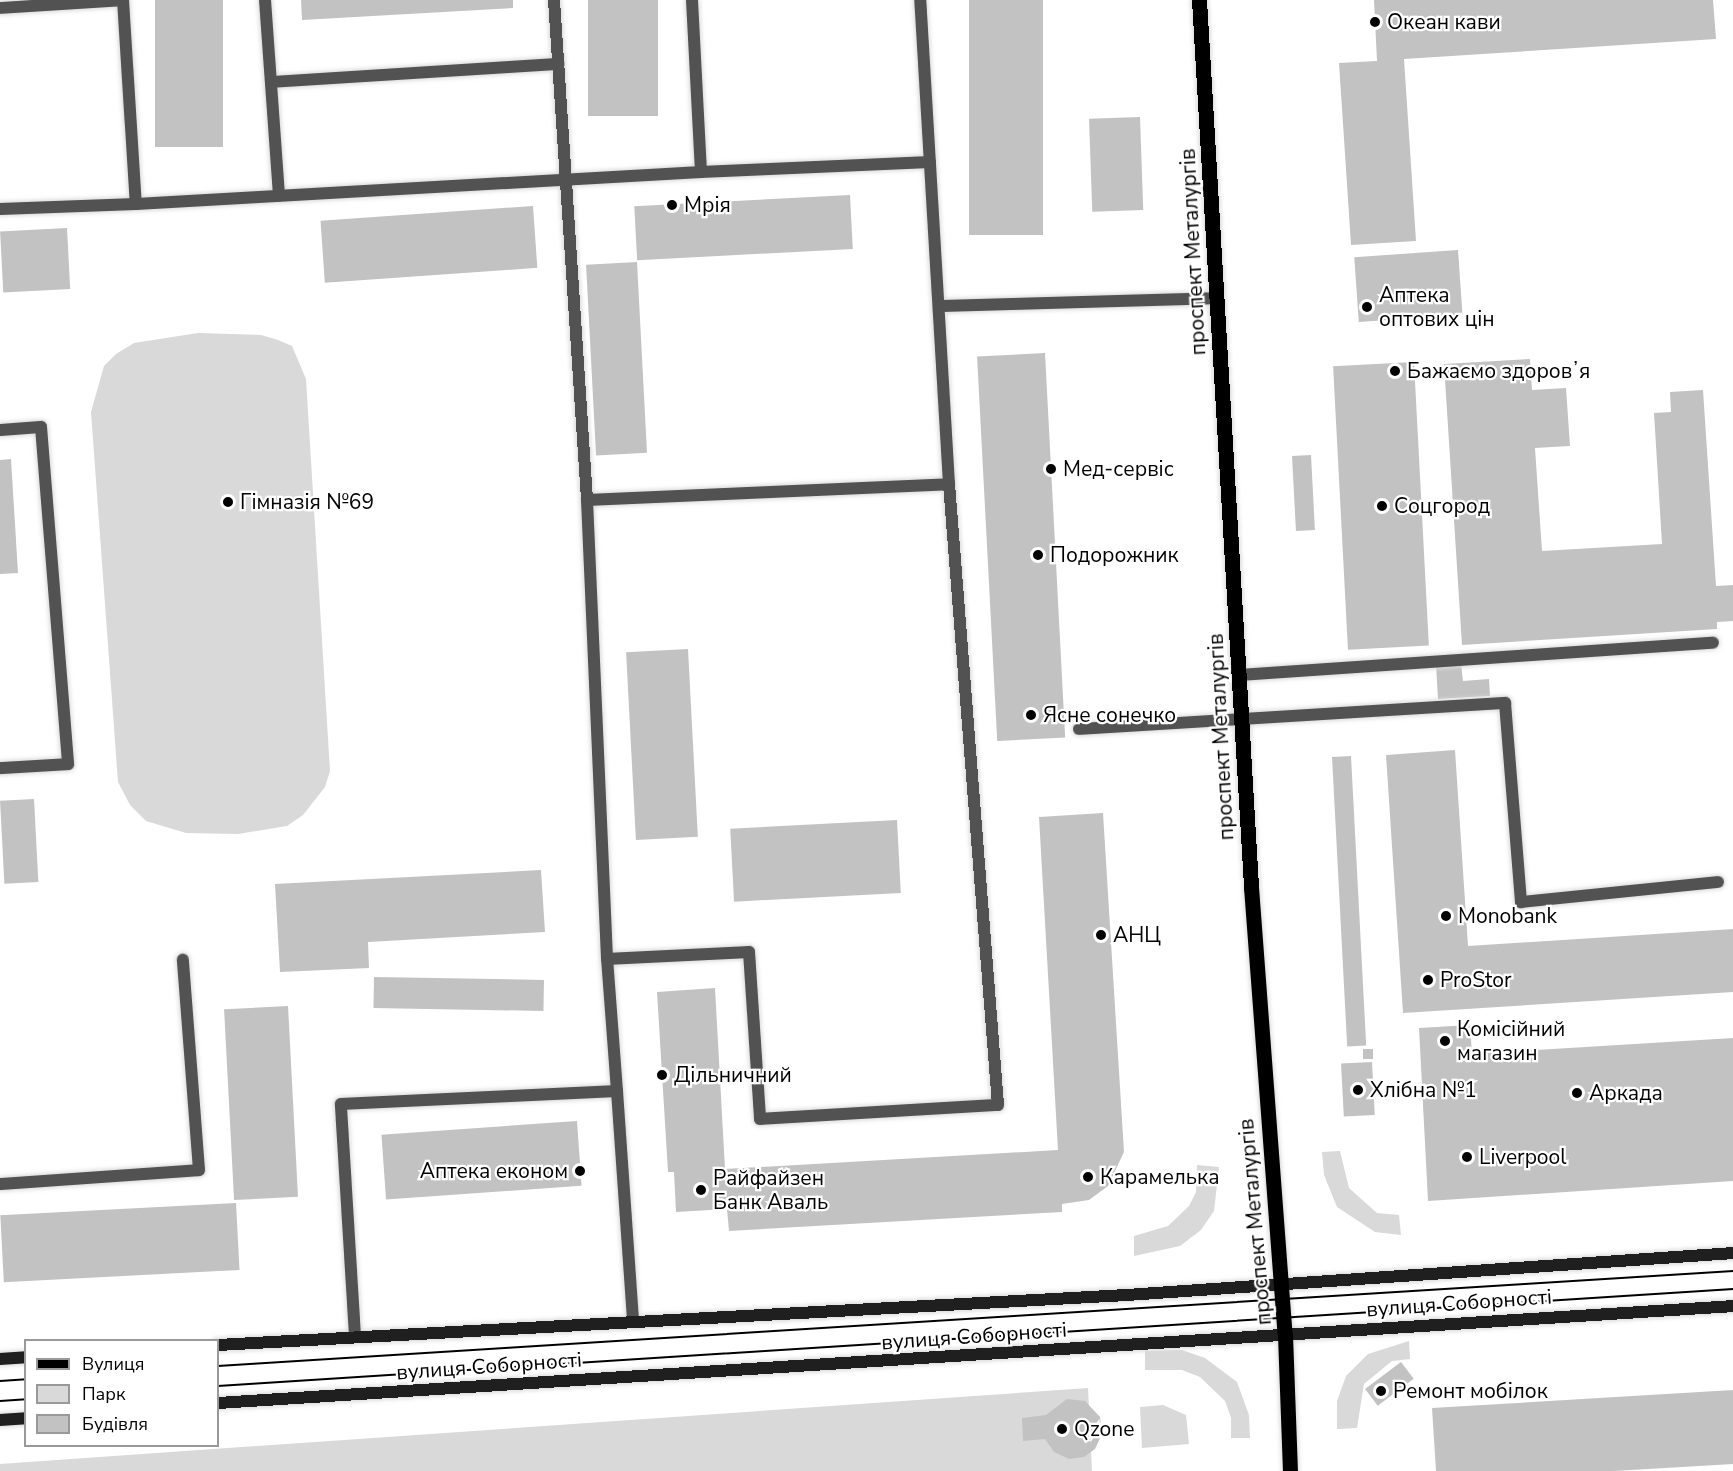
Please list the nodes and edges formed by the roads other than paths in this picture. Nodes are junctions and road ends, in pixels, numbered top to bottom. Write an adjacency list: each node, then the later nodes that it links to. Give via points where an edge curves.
1 (265, 0): 8 (lane)
2 (555, 0): 7 (lane)
3 (692, 0): 10 (lane)
4 (920, 0): 9 (lane)
5 (1199, 0): 15 (main road, проспект Металургів)
6 (0, 8): 13 (lane, via 123,0)
7 (558, 64): 8 (lane); 11 (lane)
8 (271, 82): 12 (lane)
9 (930, 162): 10 (lane); 16 (lane)
10 (701, 172): 11 (lane)
11 (567, 179): 12 (lane); 19 (lane)
12 (279, 196): 13 (lane)
13 (136, 204): 14 (lane)
14 (0, 209)
15 (1217, 298): 16 (lane); 21 (main road, проспект Металургів)
16 (939, 306): 18 (lane)
17 (0, 430): 24 (lane, via 41,427 68,764)
18 (949, 484): 19 (lane); 26 (lane, via 998,1105 760,1119 749,952)
19 (587, 500): 26 (lane)
20 (1713, 643): 21 (lane)
21 (1238, 675): 22 (main road, проспект Металургів)
22 (1241, 721): 23 (lane); 25 (lane, via 1505,703 1521,902); 31 (main road, проспект Металургів)
23 (1079, 729)
24 (0, 768)
25 (1718, 882)
26 (607, 959): 28 (lane)
27 (183, 960): 29 (lane, via 199,1170)
28 (617, 1091): 33 (lane); 35 (lane, via 341,1104)
29 (0, 1184)
30 (1733, 1253): 31 (main road, вулиця Соборності)
31 (1280, 1286): 33 (main road, вулиця Соборності); 34 (main road, проспект Металургів)
32 (1733, 1306): 34 (main road, вулиця Соборності)
33 (633, 1321): 35 (main road, вулиця Соборності)
34 (1285, 1335): 39 (main road, вулиця Соборності); 42 (main road, проспект Металургів)
35 (355, 1336): 36 (main road, вулиця Соборності)
36 (219, 1345)
37 (24, 1357): 38 (main road)
38 (0, 1359)
39 (219, 1403)
40 (24, 1418): 41 (main road)
41 (0, 1420)
42 (1290, 1471)

